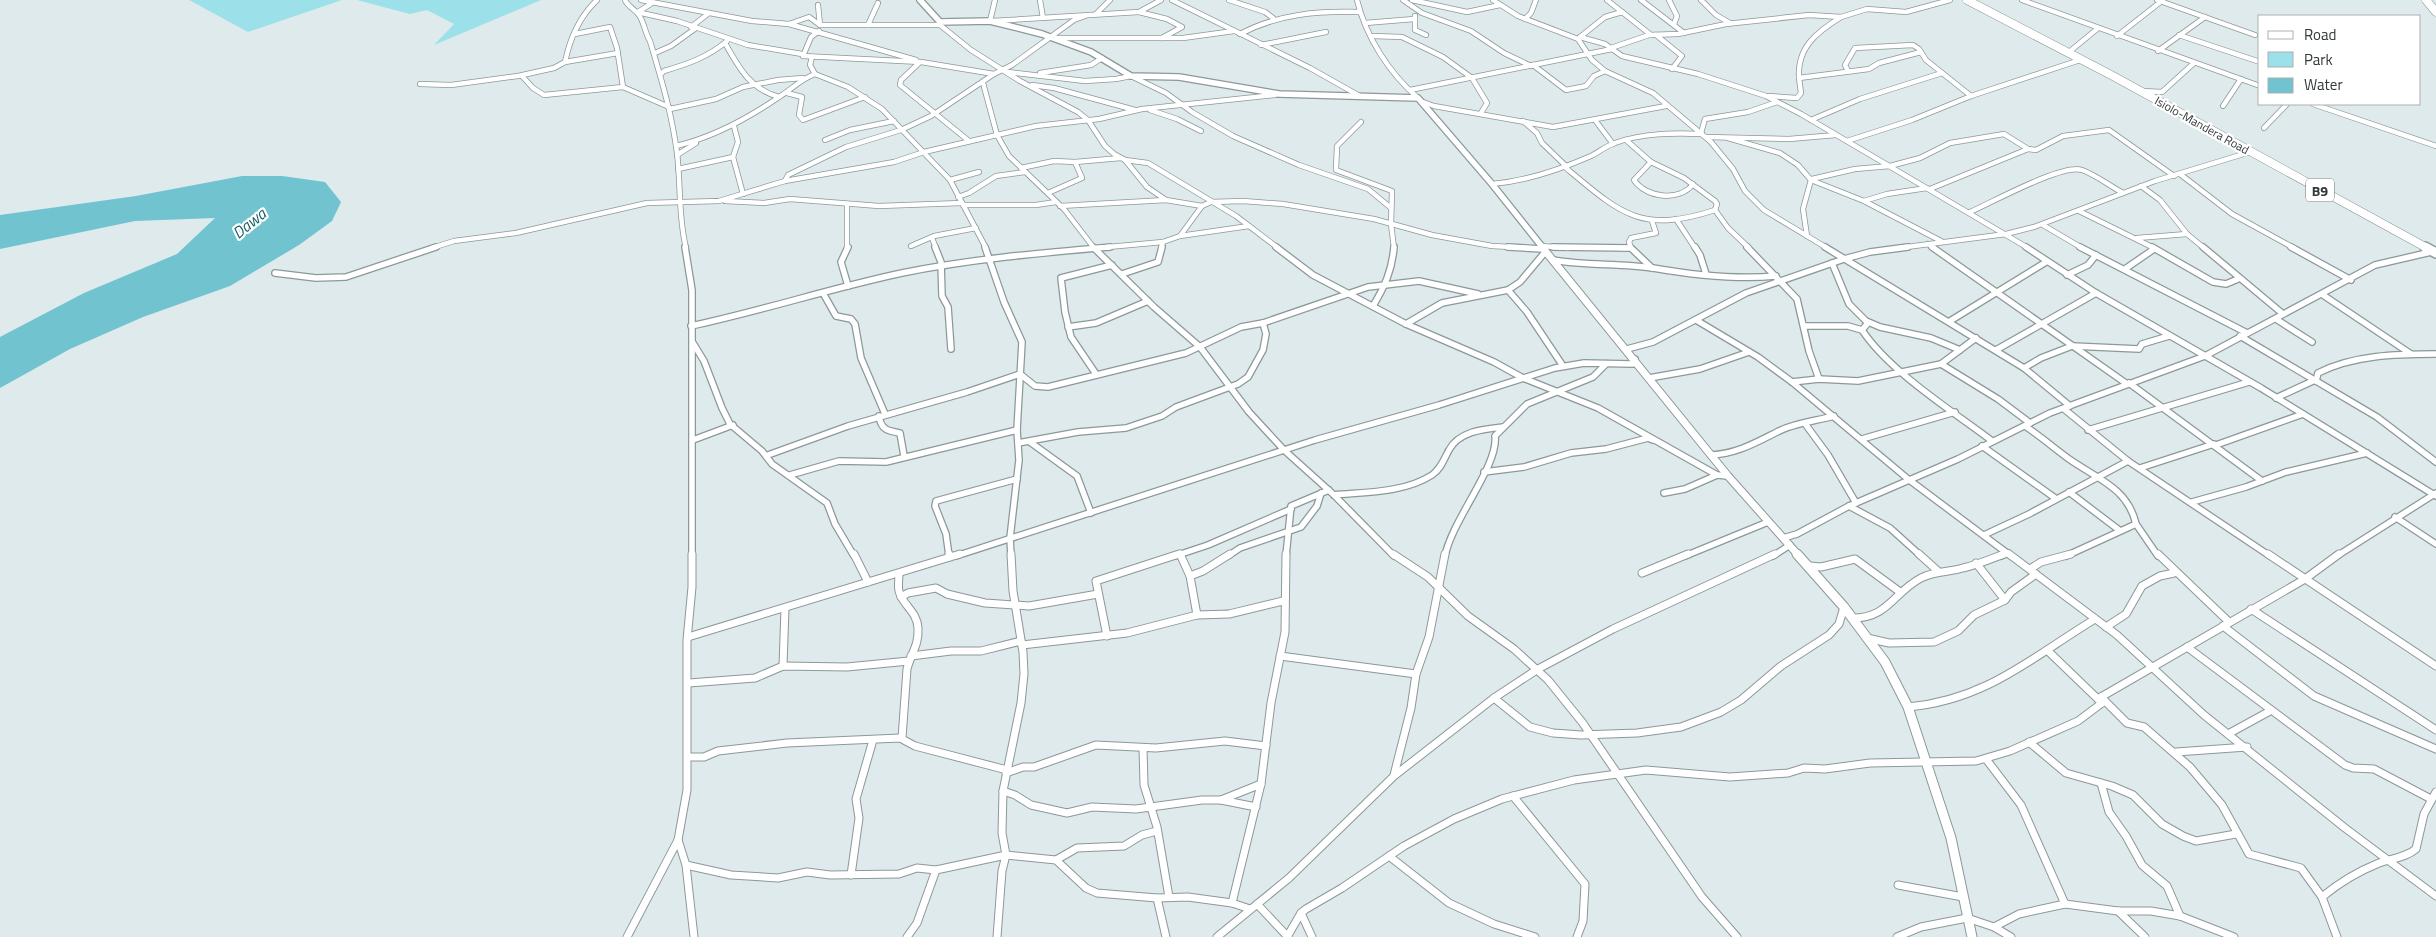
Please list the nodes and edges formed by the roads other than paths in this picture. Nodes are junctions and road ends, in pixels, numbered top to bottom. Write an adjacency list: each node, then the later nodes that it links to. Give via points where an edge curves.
1 (597, 0): 58 (street, via 581,17)
2 (625, 0): 29 (street)
3 (641, 0): 25 (street)
4 (920, 0): 47 (main road)
5 (995, 0): 44 (street)
6 (1040, 0): 40 (street)
7 (1110, 0): 36 (street)
8 (1161, 0): 30 (street)
9 (1229, 0): 41 (street, via 1265,12)
10 (1357, 0): 31 (street)
11 (1403, 0): 32 (street)
12 (1412, 0): 28 (street, via 1467,12)
13 (1492, 0): 28 (street)
14 (1536, 0): 43 (street)
15 (1607, 0): 33 (street)
16 (1640, 0): 48 (street)
17 (1669, 0): 48 (street, via 1677,16)
18 (1701, 0): 49 (street)
19 (1950, 0): 38 (street, via 1906,12 1867,9)
20 (1967, 0): 74 (highway, Isiolo-Mandera Road / B9)
21 (2023, 0): 53 (street)
22 (2161, 0): 39 (street); 65 (street)
23 (2426, 0): 34 (highway)
24 (1176, 1): 54 (street)
25 (652, 3): 29 (street); 35 (street)
26 (878, 3): 51 (street)
27 (818, 5): 50 (street)
28 (1500, 5): 43 (street)
29 (637, 12): 52 (street); 76 (street)
30 (1139, 12): 36 (street); 67 (street, via 1167,19 1182,27)
31 (1359, 12): 41 (street, via 1312,12); 45 (street)
32 (1416, 12): 42 (street); 86 (street, via 1474,31 1506,54 1525,60)
33 (1622, 12): 61 (street); 68 (street, via 1605,17)
34 (2436, 12)
35 (708, 13): 46 (street); 52 (street)
36 (1097, 13): 37 (street)
37 (1085, 16): 40 (street); 66 (street)
38 (1841, 17): 49 (street, via 1809,15); 100 (street, via 1808,42 1799,56)
39 (2205, 17): 62 (street); 63 (street)
40 (1043, 18): 44 (street)
41 (1273, 18): 59 (street)
42 (1414, 19): 45 (street); 60 (street, via 1415,30)
43 (1526, 19): 68 (street)
44 (991, 21): 47 (main road); 66 (main road)
45 (1365, 23): 64 (street)
46 (789, 24): 50 (street, via 809,17); 55 (street)
47 (940, 24): 51 (street); 88 (street, via 971,50)
48 (1674, 24): 57 (street)
49 (1730, 24): 57 (street)
50 (821, 25): 51 (street); 55 (street)
51 (868, 25)
52 (694, 27): 69 (street); 76 (street, via 671,46)
53 (2097, 29): 65 (street); 74 (street)
54 (1234, 31): 59 (street); 67 (street)
55 (817, 32): 78 (street, via 810,39); 84 (street)
56 (1326, 32): 70 (street)
57 (1684, 33): 61 (street)
58 (575, 34): 75 (street, via 610,27); 83 (street)
59 (1240, 34): 70 (street)
60 (1426, 35)
61 (1654, 35): 71 (street); 87 (street, via 1682,56)
62 (2179, 35): 72 (street); 82 (street)
63 (2255, 35)
64 (1372, 36): 99 (street, via 1406,38); 108 (street)
65 (2117, 36): 72 (street)
66 (1049, 37): 67 (street); 80 (main road); 88 (street)
67 (1162, 38)
68 (1579, 38): 71 (street); 77 (street)
69 (727, 41): 78 (street); 92 (street, via 695,62); 106 (street, via 740,71)
70 (1260, 45): 112 (street)
71 (1611, 49): 77 (street); 87 (street, via 1638,61)
72 (2158, 51): 85 (street)
73 (1921, 52): 90 (street, via 1879,63 1869,69); 90 (street, via 1910,45 1855,48 1845,65); 91 (street)
74 (2069, 52): 81 (highway, Isiolo-Mandera Road / B9)
75 (618, 53): 83 (street); 107 (street)
76 (655, 53): 92 (street)
77 (1588, 54): 86 (street); 89 (street)
78 (804, 56): 79 (street)
79 (812, 57): 84 (street); 93 (street, via 810,64)
80 (1102, 58): 95 (street, via 1091,65); 97 (main road)
81 (2083, 60): 109 (highway, Isiolo-Mandera Road / B9); 114 (street)
82 (2258, 61)
83 (565, 62): 96 (street)
84 (920, 62): 94 (street); 127 (street, via 899,83)
85 (2194, 63): 101 (street); 109 (street, via 2162,92)
86 (1532, 66): 89 (street, via 1566,90 1586,86 1594,76); 99 (street)
87 (1672, 69): 113 (street)
88 (1005, 71): 94 (street); 95 (street); 104 (street)
89 (1604, 71): 122 (street, via 1653,93)
90 (1848, 71): 100 (street)
91 (1942, 73): 114 (street); 131 (street, via 1860,99)
92 (661, 74): 124 (street)
93 (815, 74): 98 (street); 116 (street)
94 (994, 74): 102 (street)
95 (1036, 74): 97 (street, via 1098,80)
96 (522, 76): 103 (street, via 484,78 451,85); 107 (street, via 544,96)
97 (1131, 76): 111 (main road, via 1179,77); 119 (street)
98 (803, 78): 106 (street); 110 (street, via 794,88)
99 (1472, 78): 108 (street); 128 (street, via 1487,103)
100 (1799, 78): 113 (street, via 1801,93 1797,98)
101 (2240, 79): 105 (street); 123 (street)
102 (982, 83): 127 (street); 139 (street)
103 (420, 84)
104 (1030, 85): 125 (street, via 1054,88 1133,110); 129 (street)
105 (2258, 85)
106 (754, 86): 115 (street, via 764,94); 124 (street, via 739,88 710,101)
107 (624, 87): 124 (street)
108 (1410, 90): 117 (street)
109 (2141, 91): 153 (highway, Isiolo-Mandera Road / B9)
110 (784, 92): 115 (street); 116 (street, via 802,96 799,115 803,120)
111 (1279, 94): 112 (main road); 119 (street)
112 (1358, 95): 117 (main road)
113 (1766, 96): 118 (street)
114 (1971, 96): 146 (street)
115 (779, 97): 135 (street)
116 (865, 97): 132 (street)
117 (1421, 100): 128 (street, via 1434,106); 169 (main road)
118 (1777, 102): 131 (street); 140 (street, via 1748,112 1705,119)
119 (1184, 104): 126 (street); 186 (street, via 1233,136 1299,165 1368,189)
120 (2286, 105): 136 (street)
121 (2316, 105): 150 (street)
122 (1666, 106): 130 (street, via 1617,113); 140 (street)
123 (2223, 106)
124 (670, 108): 149 (street)
125 (1142, 109): 126 (street); 129 (street)
126 (1149, 109): 138 (street, via 1178,118)
127 (936, 113): 137 (street); 145 (street)
128 (1481, 113): 133 (street)
129 (1088, 120): 139 (street, via 1048,124); 156 (street, via 1105,146)
130 (1595, 120): 133 (street, via 1553,127); 148 (street)
131 (1811, 120): 141 (street)
132 (894, 121): 137 (street); 143 (street, via 850,130)
133 (1523, 121): 160 (street)
134 (1361, 122): 186 (street, via 1337,146 1336,170 1392,191)
135 (734, 126): 147 (street); 155 (street, via 738,142)
136 (2264, 128)
137 (901, 130): 152 (street); 168 (street, via 846,147 789,175)
138 (1200, 131)
139 (997, 135): 145 (street); 162 (street, via 1006,152)
140 (1703, 135): 142 (street); 144 (street, via 1649,136); 199 (street, via 1723,155 1751,198 1764,210)
141 (1837, 135): 142 (street, via 1789,139); 146 (street)
142 (1728, 138): 166 (street, via 1780,153)
143 (825, 140)
144 (1626, 140): 148 (street); 158 (street)
145 (969, 141): 152 (street)
146 (1847, 141): 159 (street)
147 (697, 142): 149 (street); 154 (street)
148 (1613, 144): 160 (street)
149 (676, 146): 154 (street)
150 (2436, 146)
151 (2028, 149): 159 (street, via 2002,134 1950,143 1920,158); 165 (street, via 2036,150 2071,134 2109,130); 172 (street)
152 (924, 152): 167 (street); 168 (street, via 894,162)
153 (2250, 152): 164 (street); 210 (highway, Isiolo-Mandera Road / B9)
154 (677, 155): 161 (street)
155 (733, 157): 161 (street); 175 (street)
156 (1123, 159): 157 (street); 177 (street, via 1147,187); 181 (street, via 1148,163)
157 (1075, 162): 162 (street, via 1054,161); 173 (street, via 1082,178)
158 (1651, 162): 170 (street); 170 (street, via 1634,180 1641,188 1678,195 1688,192)
159 (1890, 166): 166 (street, via 1854,169); 172 (street)
160 (1566, 167): 169 (street, via 1515,182); 191 (street, via 1612,206 1631,216)
161 (678, 169): 178 (street)
162 (1023, 170): 173 (street); 176 (street, via 996,176)
163 (979, 172): 167 (street)
164 (2180, 174): 165 (street); 227 (street, via 2232,214)
165 (2174, 176): 171 (street)
166 (1812, 179): 180 (street); 199 (street, via 1803,209)
167 (950, 180): 176 (street)
168 (786, 181): 175 (street)
169 (1492, 184): 208 (main road)
170 (1692, 184): 187 (street, via 1717,204)
171 (2141, 186): 174 (street); 197 (street, via 2160,200)
172 (1929, 188): 180 (street); 189 (street)
173 (1048, 193): 184 (street)
174 (2123, 193): 188 (street); 189 (street, via 2074,168 2034,182)
175 (743, 194): 179 (street)
176 (958, 197): 183 (street)
177 (1166, 200): 184 (street); 185 (street)
178 (679, 201): 179 (street); 221 (street, via 647,203 516,233 454,242 346,277 316,278); 247 (street, via 691,278)
179 (720, 201): 182 (street, via 760,203 790,199)
180 (1864, 201): 203 (street)
181 (1211, 202): 185 (street); 192 (street, via 1231,200 1282,204); 194 (street)
182 (847, 204): 183 (street); 229 (street, via 848,247 841,262)
183 (962, 204): 184 (street); 195 (street)
184 (1058, 204): 206 (street)
185 (1202, 206): 198 (street)
186 (1391, 208): 192 (street)
187 (1715, 210): 190 (street, via 1699,216); 225 (street, via 1728,228)
188 (2079, 211): 193 (street); 201 (street)
189 (1970, 212): 196 (street)
190 (1676, 218): 191 (street); 223 (street, via 1700,255)
191 (1652, 221): 207 (street, via 1656,234 1632,238 1629,242)
192 (1391, 224): 208 (street, via 1492,246); 228 (street, via 1394,246 1392,268)
193 (2043, 225): 196 (street); 211 (street)
194 (1249, 226): 198 (street); 233 (street, via 1313,275)
195 (976, 228): 200 (street); 214 (street)
196 (2006, 234): 203 (street); 215 (street)
197 (2187, 234): 201 (street); 226 (street)
198 (1180, 236): 202 (street)
199 (1807, 236): 212 (street)
200 (932, 238): 205 (street); 218 (street)
201 (2136, 238): 209 (street)
202 (1163, 242): 206 (street); 222 (street, via 1158,262)
203 (1942, 242): 204 (street)
204 (1928, 244): 212 (street); 231 (street)
205 (911, 246)
206 (1094, 248): 214 (street); 217 (street)
207 (1631, 248): 208 (street); 219 (street)
208 (1543, 249): 213 (main road); 230 (street, via 1520,282)
209 (2154, 249): 220 (street); 226 (street, via 2217,283 2226,284)
210 (2434, 252): 227 (street, via 2382,262)
211 (2096, 255): 220 (street); 224 (street, via 2088,265)
212 (1844, 259): 216 (street); 242 (street)
213 (1553, 260): 219 (street, via 1582,265); 260 (main road)
214 (991, 261): 218 (street); 273 (street, via 1004,302 1022,342)
215 (2046, 262): 224 (street); 231 (street)
216 (1832, 263): 225 (street); 243 (street, via 1852,309)
217 (1112, 266): 222 (street); 249 (street, via 1062,278)
218 (941, 267): 229 (street); 259 (street, via 942,298 948,307)
219 (1652, 268): 223 (street, via 1674,273)
220 (2125, 269): 251 (street)
221 (274, 273)
222 (1122, 274): 237 (street)
223 (1706, 274): 225 (street)
224 (2067, 275): 234 (street)
225 (1779, 278): 241 (street, via 1724,302); 248 (street, via 1797,299)
226 (2238, 279): 239 (street)
227 (2351, 280): 236 (street)
228 (1386, 284): 233 (street); 235 (street, via 1427,282); 238 (street)
229 (848, 286): 232 (street)
230 (1508, 290): 235 (street); 270 (street)
231 (1994, 292): 242 (street); 246 (street)
232 (823, 293): 247 (street); 290 (street, via 836,316 855,324 861,358)
233 (1348, 293): 238 (street); 244 (street)
234 (2096, 293): 246 (street); 252 (street)
235 (1478, 294): 245 (street, via 1442,303)
236 (2323, 295): 239 (street); 264 (street)
237 (1148, 301): 249 (street, via 1096,323); 258 (street)
238 (1373, 306): 245 (street)
239 (2283, 314): 240 (street)
240 (2276, 319): 251 (street); 255 (street)
241 (1696, 320): 260 (street, via 1653,342); 263 (street)
242 (1950, 321): 254 (street)
243 (1868, 322): 250 (street); 261 (street, via 1888,330 1923,335)
244 (1263, 323): 258 (street, via 1222,334); 282 (street, via 1266,334 1263,350 1248,377)
245 (1406, 324): 275 (street)
246 (2040, 324): 257 (street); 262 (street)
247 (691, 326): 256 (street)
248 (1805, 326): 250 (street, via 1848,326); 277 (street, via 1809,351)
249 (1068, 328): 274 (street, via 1078,351)
250 (1862, 330): 272 (street, via 1872,345)
251 (2247, 333): 253 (street)
252 (2169, 336): 257 (street, via 2142,344 2139,349); 266 (street)
253 (2240, 336): 266 (street); 278 (street)
254 (1976, 338): 261 (street); 262 (street)
255 (2312, 342)
256 (693, 343): 293 (street, via 710,373 726,418); 299 (street)
257 (2072, 346): 271 (street); 281 (street)
258 (1200, 347): 274 (street, via 1158,361); 282 (street)
259 (952, 349)
260 (1627, 349): 267 (main road)
261 (1960, 350): 269 (street)
262 (1996, 350): 271 (street)
263 (1749, 352): 276 (street, via 1719,363); 279 (street)
264 (2411, 354): 265 (street); 278 (street, via 2334,366 2318,374)
265 (2436, 354)
266 (2205, 356): 280 (street); 281 (street)
267 (1635, 359): 268 (street, via 1633,364); 276 (main road)
268 (1606, 364): 270 (street); 283 (street, via 1593,377)
269 (1941, 364): 272 (street); 292 (street, via 1998,399)
270 (1563, 366): 275 (street)
271 (2024, 368): 285 (street)
272 (1903, 373): 277 (street, via 1858,381); 288 (street)
273 (1020, 374): 274 (street, via 1034,386 1041,387 1057,386); 290 (street); 296 (street)
274 (1096, 374)
275 (1523, 378): 283 (street); 306 (street)
276 (1649, 378): 309 (main road)
277 (1819, 379): 279 (street)
278 (2316, 381): 284 (street); 312 (street, via 2377,416)
279 (1792, 382): 291 (street)
280 (2249, 382): 284 (street); 286 (street)
281 (2128, 384): 285 (street); 286 (street)
282 (1230, 388): 301 (street, via 1126,428 1068,433); 306 (street)
283 (1554, 391): 295 (street, via 1527,404); 300 (street, via 1598,408)
284 (2276, 398): 289 (street)
285 (2070, 406): 287 (street)
286 (2165, 408): 297 (street); 304 (street)
287 (2064, 409): 292 (street); 297 (street)
288 (1955, 412): 298 (street); 302 (street)
289 (2303, 414): 304 (street, via 2264,430); 307 (street)
290 (882, 415): 308 (street); 310 (street, via 880,424 884,430 900,433)
291 (1834, 416): 294 (street); 298 (street)
292 (2028, 424): 302 (street); 318 (street, via 2068,458)
293 (733, 425): 299 (street); 308 (street)
294 (1806, 425): 309 (street, via 1778,431 1729,454); 329 (street)
295 (1503, 427): 314 (street, via 1495,436 1494,452); 324 (street, via 1454,441 1438,470 1424,480 1374,491)
296 (1017, 430): 303 (street); 310 (street)
297 (2088, 430): 311 (street)
298 (1862, 439): 320 (street)
299 (692, 440): 373 (street, via 692,587)
300 (1654, 440): 314 (street, via 1648,438 1606,450 1571,453 1524,467); 316 (street)
301 (1030, 442): 303 (street); 332 (street, via 1077,476)
302 (1992, 442): 305 (street)
303 (1018, 443): 319 (street)
304 (2215, 444): 313 (street); 321 (street)
305 (1982, 446): 320 (street); 327 (street)
306 (1284, 450): 324 (street); 332 (street)
307 (2367, 453): 321 (street, via 2286,472); 326 (street)
308 (768, 455): 315 (street, via 772,464)
309 (1711, 455): 317 (main road)
310 (904, 456): 315 (street, via 874,463 838,460)
311 (2128, 461): 313 (street); 318 (street)
312 (2436, 462)
313 (2140, 468): 328 (street)
314 (1484, 472): 357 (street, via 1450,534)
315 (790, 475): 356 (street, via 827,503 835,524)
316 (1717, 475): 317 (street); 325 (street, via 1693,486)
317 (1728, 476): 334 (main road)
318 (2100, 476): 322 (street); 335 (street, via 2129,503 2136,516)
319 (1017, 479): 339 (street); 345 (street, via 936,501)
320 (1908, 479): 329 (street); 338 (street)
321 (2262, 481): 328 (street)
322 (2069, 492): 327 (street); 336 (street)
323 (1321, 493): 324 (street); 331 (street, via 1293,504); 337 (street, via 1310,518 1301,527)
324 (1332, 493): 357 (street, via 1394,557)
325 (1664, 493)
326 (2435, 494): 333 (street)
327 (2054, 498): 338 (street)
328 (2192, 502): 355 (street)
329 (1856, 503): 330 (street)
330 (1849, 506): 340 (street, via 1797,534); 350 (street, via 1890,528)
331 (1291, 509): 337 (street); 343 (street)
332 (1091, 513): 339 (street)
333 (2395, 517): 341 (street); 355 (street)
334 (1768, 522): 340 (main road); 349 (street)
335 (2136, 524): 336 (street); 351 (street)
336 (2119, 530): 348 (street, via 2073,554 2040,562)
337 (1288, 531): 354 (street, via 1240,548); 361 (street)
338 (1984, 535): 344 (street)
339 (1010, 538): 345 (street); 363 (street)
340 (1783, 538): 342 (main road)
341 (2436, 544)
342 (1790, 545): 347 (main road); 383 (street, via 1766,560 1613,629)
343 (1180, 554): 354 (street); 359 (street, via 1099,580 1096,584)
344 (2008, 554): 346 (street); 348 (street)
345 (949, 557): 352 (street)
346 (1976, 563): 350 (street, via 1958,570); 362 (street)
347 (1810, 566): 358 (street, via 1821,567 1855,559); 364 (main road)
348 (2030, 569): 353 (street)
349 (1642, 572)
350 (1939, 572): 358 (street, via 1919,579)
351 (2174, 573): 370 (street); 371 (street, via 2142,586 2126,614)
352 (899, 574): 356 (street); 360 (street, via 898,592)
353 (2036, 574): 362 (street); 369 (street)
354 (1190, 576): 367 (street)
355 (2305, 579): 366 (street); 381 (street)
356 (868, 582): 365 (street)
357 (1438, 586): 383 (street, via 1468,616); 384 (street, via 1428,637)
358 (1900, 592): 368 (street, via 1898,599 1876,614 1866,619)
359 (1098, 594): 363 (street, via 1047,604); 372 (street)
360 (901, 597): 363 (street, via 936,588 947,594 985,603); 379 (street, via 917,618 916,647)
361 (1283, 600): 367 (street, via 1229,614); 378 (street, via 1285,632)
362 (2005, 600): 374 (street, via 1974,615 1958,631 1934,642 1889,643)
363 (1016, 606): 375 (street)
364 (1844, 607): 368 (main road); 391 (street, via 1839,624 1829,635 1781,666 1741,700 1721,712 1680,727)
365 (786, 608): 373 (street); 380 (street)
366 (2252, 609): 370 (street); 390 (street)
367 (1197, 614): 372 (street, via 1136,632)
368 (1853, 618): 374 (main road)
369 (2095, 619): 371 (street); 377 (street)
370 (2226, 624): 376 (street); 399 (street, via 2314,696)
371 (2106, 627): 382 (street)
372 (1107, 636): 375 (street)
373 (688, 637): 385 (street)
374 (1867, 638): 388 (main road, via 1893,675)
375 (1022, 643): 379 (street); 404 (street, via 1024,674 1021,703)
376 (2187, 646): 382 (street); 389 (street)
377 (2047, 650): 387 (street); 388 (street, via 2015,673 1986,687 1927,707)
378 (1280, 656): 384 (street); 396 (street)
379 (910, 658): 380 (street, via 847,667); 393 (street)
380 (783, 666): 385 (street, via 754,678)
381 (2436, 666)
382 (2153, 667): 387 (street); 392 (street)
383 (1538, 669): 386 (street); 391 (street)
384 (1416, 674): 406 (street, via 1412,708)
385 (689, 683): 401 (street)
386 (1494, 698): 391 (street, via 1523,723 1536,729 1560,734); 406 (street)
387 (2102, 700): 395 (street, via 2078,721); 400 (street, via 2127,723 2139,724)
388 (1908, 707): 403 (main road)
389 (2270, 711): 392 (street); 410 (street, via 2345,765 2374,769)
390 (2436, 730)
391 (1591, 734): 405 (street)
392 (2228, 734): 397 (street)
393 (902, 738): 394 (street); 404 (street, via 915,746)
394 (873, 740): 401 (street, via 787,743); 424 (street, via 856,799 859,818)
395 (2029, 742): 402 (street); 407 (street, via 2066,773)
396 (1266, 746): 398 (street, via 1215,741); 408 (street)
397 (2247, 747): 400 (street); 421 (street)
398 (1143, 748): 404 (street, via 1096,746 1034,767); 413 (street, via 1144,786)
399 (2436, 749)
400 (2176, 752): 416 (street, via 2222,805)
401 (688, 757): 417 (street, via 687,790)
402 (1986, 759): 403 (street); 433 (street, via 2026,812)
403 (1926, 762): 405 (street, via 1804,768 1788,773 1730,777 1646,770); 428 (main road, via 1950,838)
404 (1006, 771): 409 (street)
405 (1617, 774): 411 (street, via 1574,780); 450 (street, via 1702,897)
406 (1394, 776): 432 (street, via 1316,853)
407 (2100, 783): 416 (street, via 2132,796 2162,824 2196,841); 437 (street, via 2109,812 2142,865 2167,886)
408 (1261, 784): 412 (street); 414 (street)
409 (1003, 791): 413 (street, via 1030,805 1067,813 1092,807 1136,810); 418 (street, via 1002,833)
410 (2433, 795): 421 (street, via 2421,824 2416,849 2398,860)
411 (1513, 796): 419 (street, via 1454,819); 449 (street, via 1585,884 1582,922)
412 (1222, 800): 413 (street); 414 (street)
413 (1151, 807): 415 (street)
414 (1256, 807): 431 (street)
415 (1157, 831): 420 (street, via 1124,846 1077,848); 427 (street)
416 (2236, 834): 429 (street, via 2249,854 2302,868)
417 (678, 840): 422 (street); 440 (street)
418 (1006, 855): 420 (street); 423 (street); 443 (street)
419 (1390, 856): 436 (street); 448 (street, via 1449,903 1494,924)
420 (1056, 860): 430 (street, via 1091,891)
421 (2387, 860): 426 (street); 429 (street, via 2332,888)
422 (686, 865): 424 (street, via 752,877 778,878 807,872); 441 (street)
423 (936, 870): 424 (street, via 917,868 899,874); 442 (street)
424 (850, 875)
425 (1898, 885): 428 (street)
426 (2436, 896)
427 (1169, 897): 430 (street); 431 (street)
428 (1963, 897): 438 (main road)
429 (2322, 897): 456 (street)
430 (1157, 898): 444 (street)
431 (1232, 903): 434 (street)
432 (1257, 904): 434 (street); 446 (street)
433 (2065, 904): 435 (street); 439 (street, via 2019,914)
434 (1250, 909): 445 (street)
435 (2118, 911): 437 (street, via 2151,911); 454 (street)
436 (1302, 913): 446 (street); 447 (street)
437 (2180, 916): 455 (street)
438 (1967, 918): 439 (street); 451 (street, via 1921,927); 452 (main road)
439 (1994, 927): 453 (street)
440 (627, 937)
441 (694, 937)
442 (907, 937)
443 (996, 937)
444 (1166, 937)
445 (1217, 937)
446 (1288, 937)
447 (1312, 937)
448 (1535, 937)
449 (1577, 937)
450 (1737, 937)
451 (1897, 937)
452 (1972, 937)
453 (2012, 937)
454 (2145, 937)
455 (2234, 937)
456 (2337, 937)

